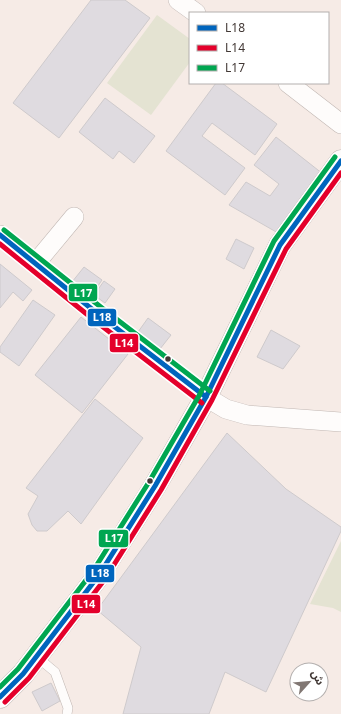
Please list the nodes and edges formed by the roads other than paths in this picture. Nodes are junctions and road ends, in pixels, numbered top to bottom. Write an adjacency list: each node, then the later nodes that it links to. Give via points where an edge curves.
1 (178, 0): 2 (street)
2 (195, 12)
3 (289, 84): 4 (street)
4 (341, 124)
5 (341, 161): 9 (street, via 280,246)
6 (74, 217): 8 (street)
7 (0, 235): 8 (street)
8 (35, 264): 9 (street)
9 (206, 397): 10 (street, via 226,409 247,415); 11 (street, via 155,486 99,575)
10 (341, 422)
11 (37, 657): 12 (street); 13 (lane, via 55,672 68,708)
12 (0, 697)
13 (67, 714)

